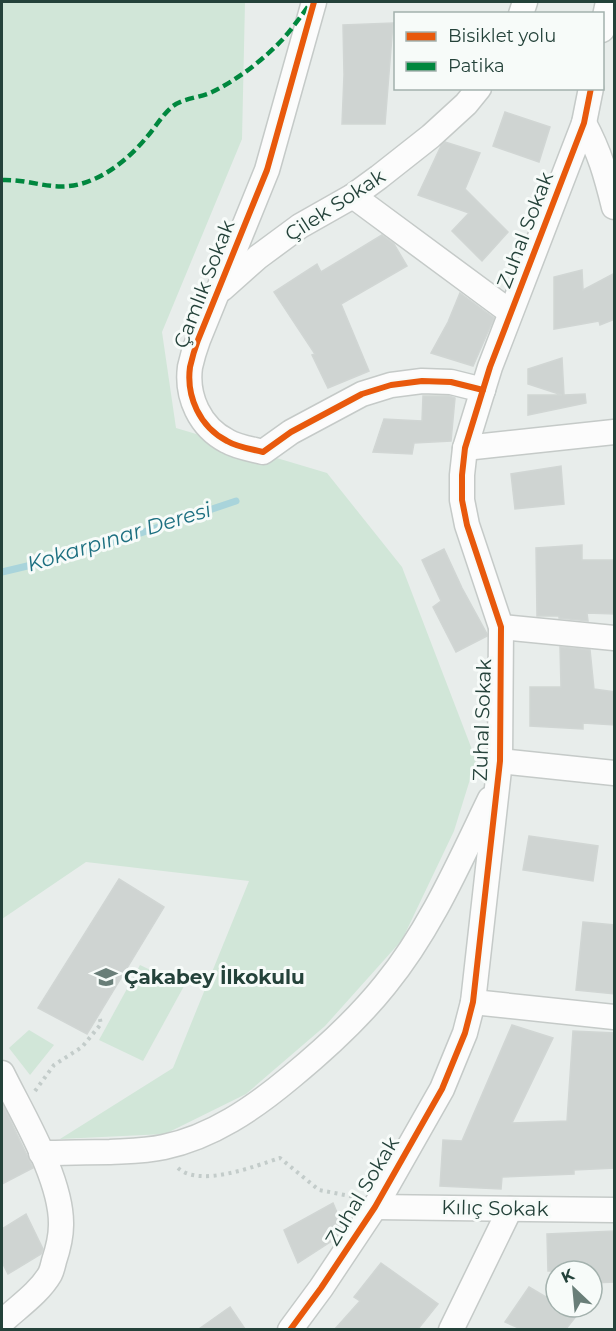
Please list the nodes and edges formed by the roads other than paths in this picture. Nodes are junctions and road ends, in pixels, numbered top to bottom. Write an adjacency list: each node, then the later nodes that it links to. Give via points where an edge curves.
1 (314, 2): 9 (street, Çamlık Sokak, via 267,170)
2 (608, 2): 3 (street)
3 (604, 24)
4 (477, 90): 7 (street, Çilek Sokak, via 431,135)
5 (591, 90): 6 (street, Zuhal Sokak)
6 (584, 123): 8 (street, via 596,145); 10 (street, Zuhal Sokak)
7 (353, 196): 9 (street, Çilek Sokak, via 266,250); 10 (street)
8 (615, 207)
9 (216, 295): 11 (street, Çamlık Sokak, via 190,367 190,392 198,414 211,431 228,442 262,452 362,394 391,385 451,382)
10 (510, 312): 11 (street, Zuhal Sokak)
11 (483, 390): 13 (street, Zuhal Sokak)
12 (615, 432): 13 (street)
13 (465, 448): 14 (street, Zuhal Sokak, via 462,500)
14 (501, 627): 15 (street); 16 (street, Zuhal Sokak)
15 (615, 638)
16 (499, 771): 17 (street); 18 (street, Zuhal Sokak); 21 (street, via 433,914 409,952 352,1024 311,1061 268,1096 198,1137 136,1151)
17 (615, 773)
18 (473, 1002): 19 (street); 22 (street, Zuhal Sokak, via 442,1089)
19 (615, 1017)
20 (2, 1072): 21 (street)
21 (41, 1153): 25 (street, via 58,1200 58,1250 50,1274)
22 (376, 1204): 23 (street, Kılıç Sokak); 26 (street, Zuhal Sokak)
23 (510, 1209): 24 (street, Kılıç Sokak); 27 (street)
24 (615, 1210)
25 (2, 1322)
26 (290, 1329)
27 (451, 1329)

